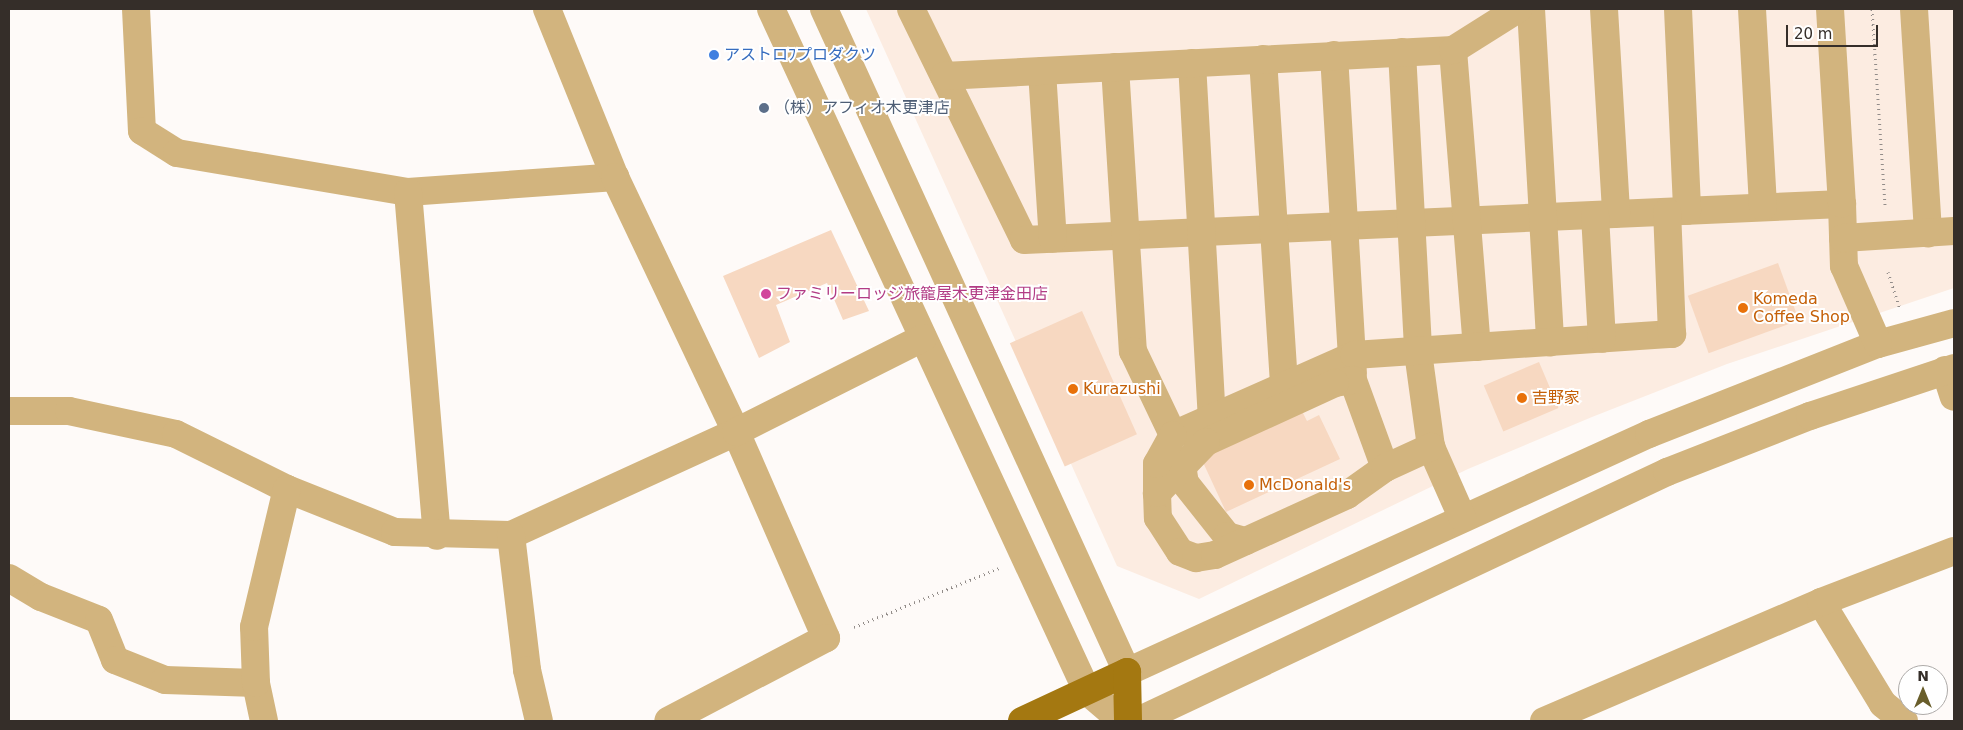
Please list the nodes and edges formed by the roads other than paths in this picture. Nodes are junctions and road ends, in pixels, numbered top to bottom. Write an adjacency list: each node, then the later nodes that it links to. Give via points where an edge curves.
1 (136, 9): 22 (street, via 142,131 177,153)
2 (547, 9): 21 (street)
3 (771, 9): 39 (street)
4 (824, 9): 65 (street)
5 (911, 9): 20 (street)
6 (1518, 9): 13 (street)
7 (1531, 9): 27 (street)
8 (1604, 9): 26 (street)
9 (1678, 9): 25 (street)
10 (1752, 9): 24 (street)
11 (1830, 9): 23 (street)
12 (1914, 9): 34 (street)
13 (1453, 50): 14 (street); 28 (street)
14 (1402, 52): 15 (street); 29 (street)
15 (1334, 55): 16 (street); 30 (street)
16 (1263, 59): 17 (street); 31 (street)
17 (1192, 63): 18 (street); 33 (street)
18 (1115, 67): 19 (street); 35 (street)
19 (1042, 71): 20 (street); 37 (street)
20 (944, 76): 37 (street, via 1024,240)
21 (615, 177): 22 (street); 51 (street)
22 (408, 192): 60 (street)
23 (1842, 204): 24 (street); 36 (street)
24 (1763, 207): 25 (street)
25 (1677, 211): 26 (street); 40 (street, via 1672,334)
26 (1605, 214): 27 (street); 40 (street)
27 (1543, 217): 28 (street); 41 (street)
28 (1470, 220): 29 (street); 43 (street)
29 (1410, 222): 30 (street); 44 (street)
30 (1348, 226): 31 (street); 45 (street)
31 (1272, 229): 33 (street); 47 (street)
32 (1954, 231): 34 (street)
33 (1200, 232): 35 (street); 50 (street)
34 (1928, 234): 36 (street)
35 (1126, 236): 37 (street); 52 (street, via 1134,351)
36 (1843, 238): 42 (street, via 1844,266)
37 (1052, 239)
38 (1954, 323): 42 (street)
39 (923, 338): 51 (street); 67 (street)
40 (1602, 338): 41 (street)
41 (1550, 342): 43 (street)
42 (1878, 344): 58 (street, via 1658,430)
43 (1477, 347): 44 (street)
44 (1418, 352): 45 (street); 53 (street)
45 (1354, 367): 47 (street); 54 (street, via 1335,383 1206,442); 55 (street)
46 (1950, 369): 48 (street); 74 (street, via 1810,416 1667,472)
47 (1284, 383): 50 (street)
48 (1954, 397)
49 (9, 411): 56 (street, via 70,411 176,434)
50 (1212, 417): 52 (street)
51 (736, 432): 59 (street); 70 (street, via 826,638)
52 (1173, 435): 57 (street, via 1157,464)
53 (1431, 447): 55 (street); 58 (street)
54 (1182, 465): 57 (street); 61 (street, via 1185,483 1227,536)
55 (1385, 468): 61 (street, via 1347,495)
56 (287, 490): 60 (street, via 395,532); 66 (street, via 254,627)
57 (1157, 493): 61 (street, via 1158,518 1180,552 1196,558 1215,555)
58 (1462, 517): 65 (street)
59 (511, 535): 60 (street); 69 (street, via 527,670)
60 (438, 536)
61 (1245, 542)
62 (1954, 551): 64 (street)
63 (9, 578): 66 (street, via 41,597 98,620 115,660 165,680)
64 (1821, 602): 75 (street); 76 (street, via 1883,704)
65 (1127, 672): 67 (main road); 73 (main road)
66 (256, 683): 68 (street)
67 (1087, 691): 71 (main road); 72 (street)
68 (264, 721)
69 (539, 721)
70 (668, 721)
71 (1022, 721)
72 (1122, 721)
73 (1128, 721)
74 (1138, 721)
75 (1544, 721)
76 (1904, 721)

